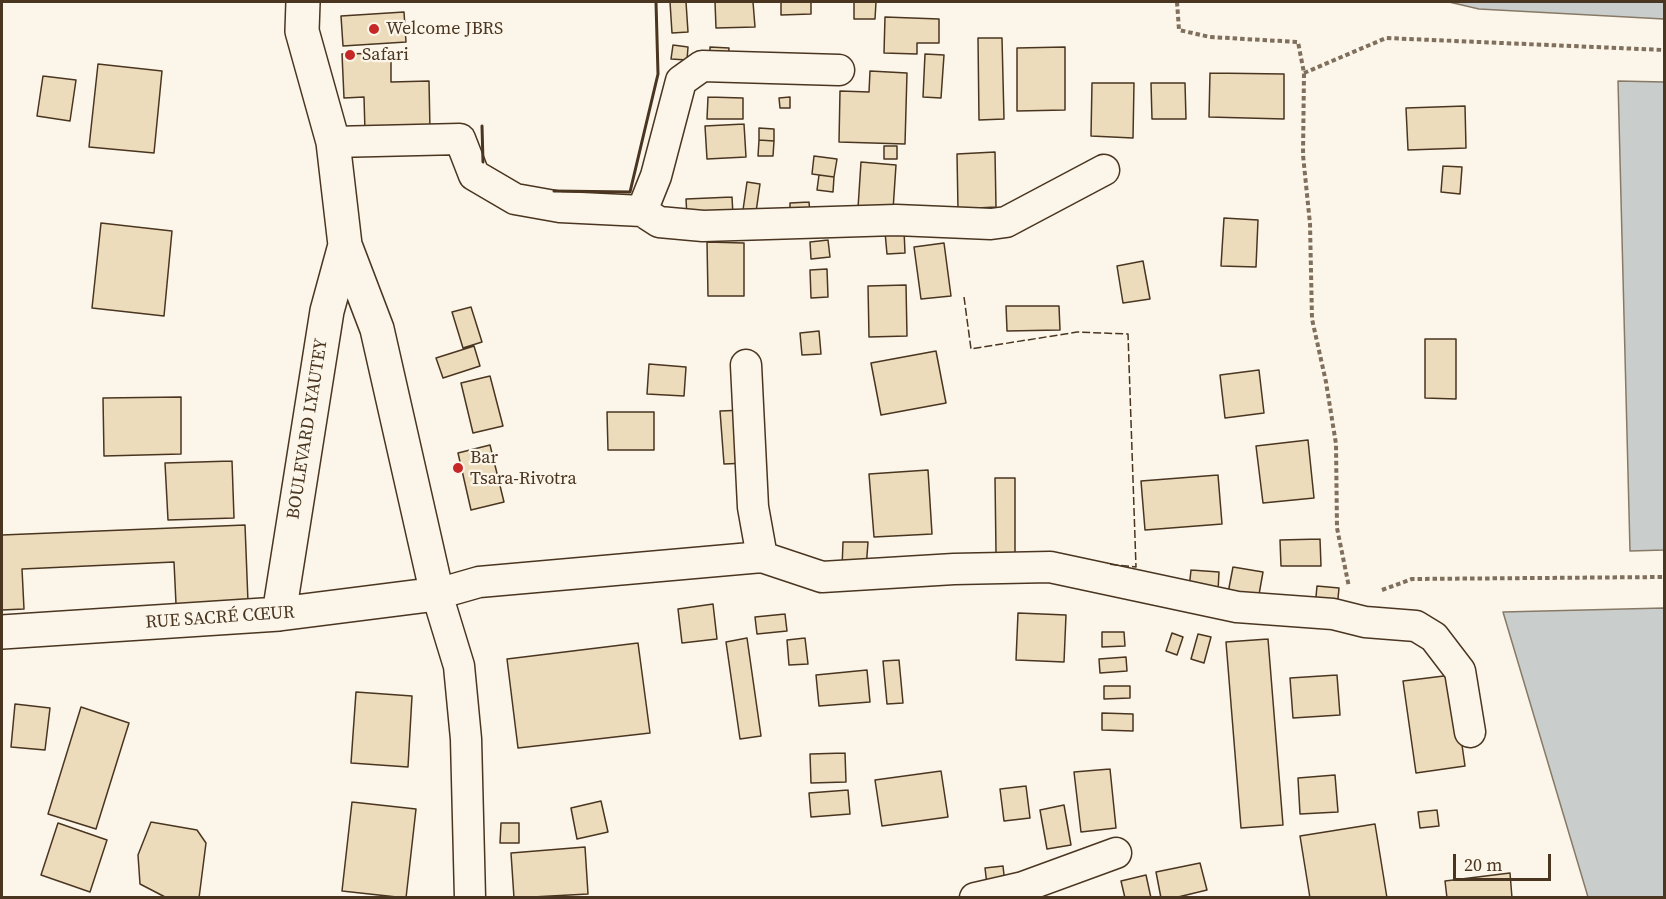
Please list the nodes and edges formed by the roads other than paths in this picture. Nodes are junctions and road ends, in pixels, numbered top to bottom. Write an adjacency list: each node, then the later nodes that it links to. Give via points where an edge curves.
1 (303, 2): 3 (street, BOULEVARD LYAUTEY, via 302,31)
2 (838, 70): 5 (street, via 702,66 681,81 656,176)
3 (333, 142): 5 (street, via 460,139 474,175 515,199 560,207); 6 (street, BOULEVARD LYAUTEY)
4 (1104, 170): 5 (street, via 1006,222 991,224 896,220 703,226 659,222)
5 (642, 211)
6 (345, 245): 9 (street, BOULEVARD LYAUTEY, via 377,329); 10 (street, BOULEVARD LYAUTEY, via 327,311)
7 (746, 365): 8 (street, via 753,507)
8 (762, 557): 9 (street, via 479,582); 12 (street, via 822,577 1050,567 1237,607 1333,614 1365,622 1416,626 1434,637 1460,670)
9 (437, 594): 10 (street, RUE SACRÉ CŒUR); 14 (street, via 459,666 466,740)
10 (279, 615): 11 (street, RUE SACRÉ CŒUR)
11 (2, 632)
12 (1470, 732)
13 (1116, 854): 15 (street, via 1023,887)
14 (470, 897)
15 (975, 897)

